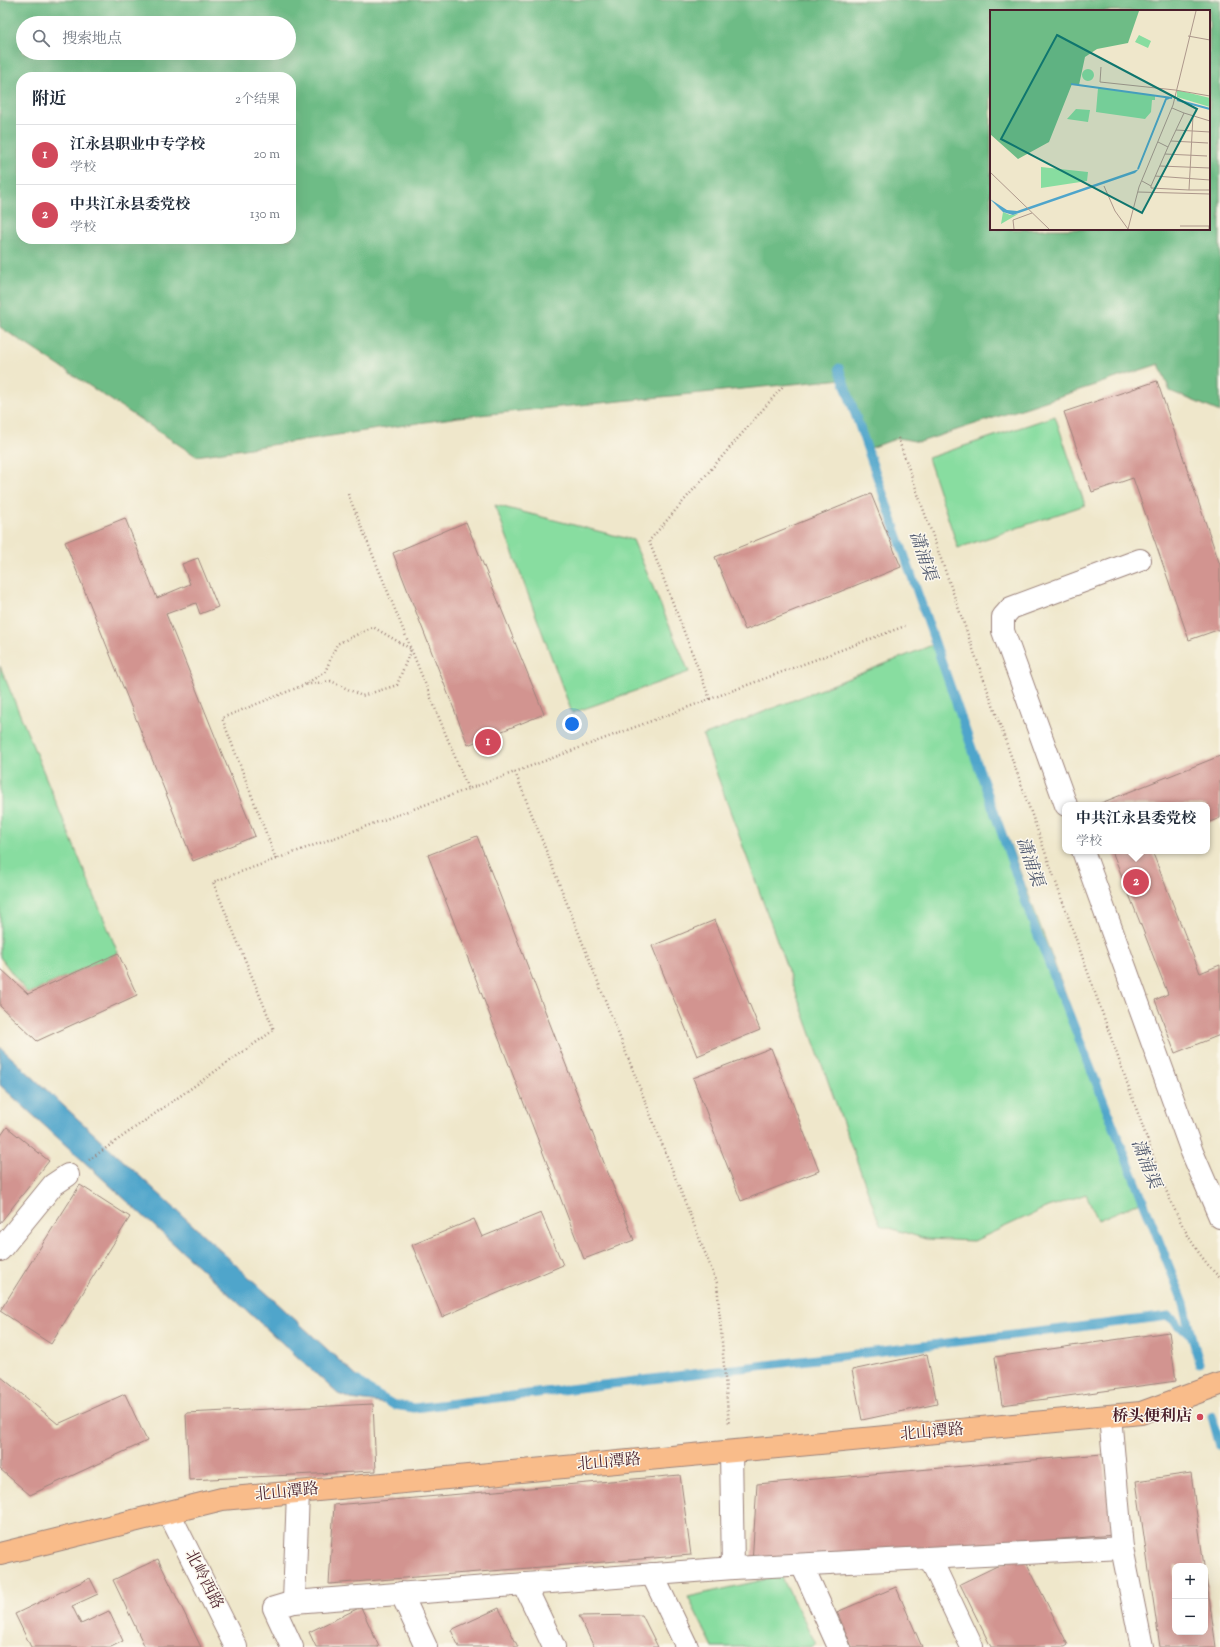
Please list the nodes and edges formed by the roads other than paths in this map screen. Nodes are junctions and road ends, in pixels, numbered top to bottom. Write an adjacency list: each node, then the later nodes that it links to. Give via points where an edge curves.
1 (1140, 560): 2 (lane, via 1011,608 1003,617 1003,631)
2 (1065, 802)
3 (1084, 854): 5 (lane, via 1192,1152)
4 (68, 1175): 6 (lane, via 53,1185)
5 (1220, 1217)
6 (0, 1250)
7 (1220, 1384): 8 (main road, 北山潭路, via 1141,1413)
8 (1110, 1416): 9 (main road, 北山潭路); 12 (lane)
9 (731, 1452): 10 (main road, 北山潭路); 16 (lane)
10 (298, 1492): 11 (main road, 北山潭路, via 222,1499); 20 (lane)
11 (169, 1512): 13 (main road, 北山潭路); 22 (lane, 北岭西路)
12 (1122, 1548): 14 (lane); 21 (lane)
13 (0, 1554)
14 (930, 1558): 15 (lane); 28 (lane)
15 (802, 1565): 16 (lane); 27 (lane)
16 (733, 1568): 17 (lane)
17 (652, 1574): 18 (lane); 26 (lane)
18 (524, 1584): 19 (lane); 25 (lane)
19 (401, 1593): 20 (lane); 24 (lane)
20 (294, 1602): 23 (lane, via 274,1608)
21 (1138, 1646)
22 (236, 1647)
23 (292, 1647)
24 (426, 1647)
25 (554, 1647)
26 (687, 1647)
27 (839, 1647)
28 (972, 1647)

